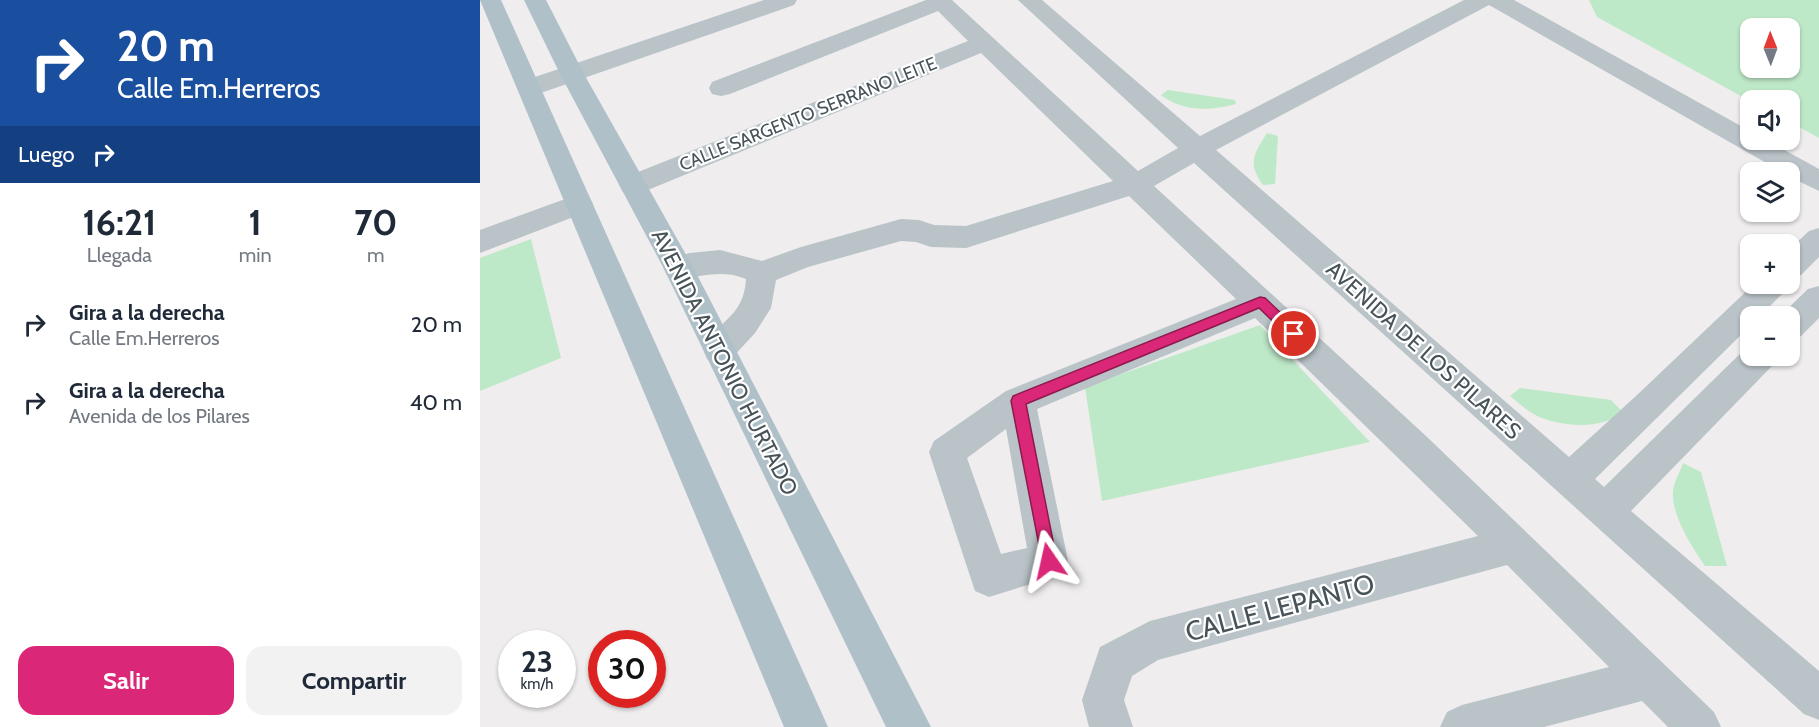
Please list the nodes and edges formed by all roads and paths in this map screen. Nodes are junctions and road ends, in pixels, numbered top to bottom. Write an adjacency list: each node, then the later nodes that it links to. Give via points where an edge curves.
1 (490, 0): 10 (main road)
2 (535, 0): 9 (main road, AVENIDA ANTONIO HURTADO)
3 (786, 0): 9 (street)
4 (1029, 0): 12 (street, AVENIDA DE LOS PILARES)
5 (1481, 0): 12 (street)
6 (1497, 0): 13 (street)
7 (940, 1): 8 (street); 11 (street)
8 (983, 43): 14 (street); 15 (street, CALLE SARGENTO SERRANO LEITE)
9 (572, 74): 10 (street); 15 (main road, AVENIDA ANTONIO HURTADO)
10 (529, 88): 16 (main road)
11 (721, 88)
12 (1197, 149): 14 (street); 29 (street, AVENIDA DE LOS PILARES)
13 (1819, 181)
14 (1136, 184): 21 (street, via 966,237 901,231); 24 (street)
15 (633, 185): 20 (main road, AVENIDA ANTONIO HURTADO)
16 (579, 204): 18 (street); 34 (main road)
17 (1819, 239): 19 (street)
18 (480, 242)
19 (1800, 257)
20 (678, 267): 21 (street, via 709,260 740,263); 26 (main road, AVENIDA ANTONIO HURTADO)
21 (761, 273): 26 (street, via 758,304)
22 (1763, 294): 29 (street)
23 (1819, 298): 25 (street)
24 (1260, 302): 28 (street); 31 (street)
25 (1800, 317)
26 (719, 349): 35 (main road, AVENIDA ANTONIO HURTADO)
27 (1750, 366): 30 (street)
28 (1018, 401): 28 (street, via 1049,561 989,577 947,452)
29 (1570, 479): 30 (street, AVENIDA DE LOS PILARES)
30 (1605, 512): 33 (street, AVENIDA DE LOS PILARES)
31 (1514, 546): 32 (street); 36 (street, CALLE LEPANTO, via 1150,642 1115,662 1103,700)
32 (1649, 678): 37 (street); 38 (street)
33 (1819, 699)
34 (806, 727)
35 (909, 727)
36 (1111, 727)
37 (1462, 727)
38 (1699, 727)

